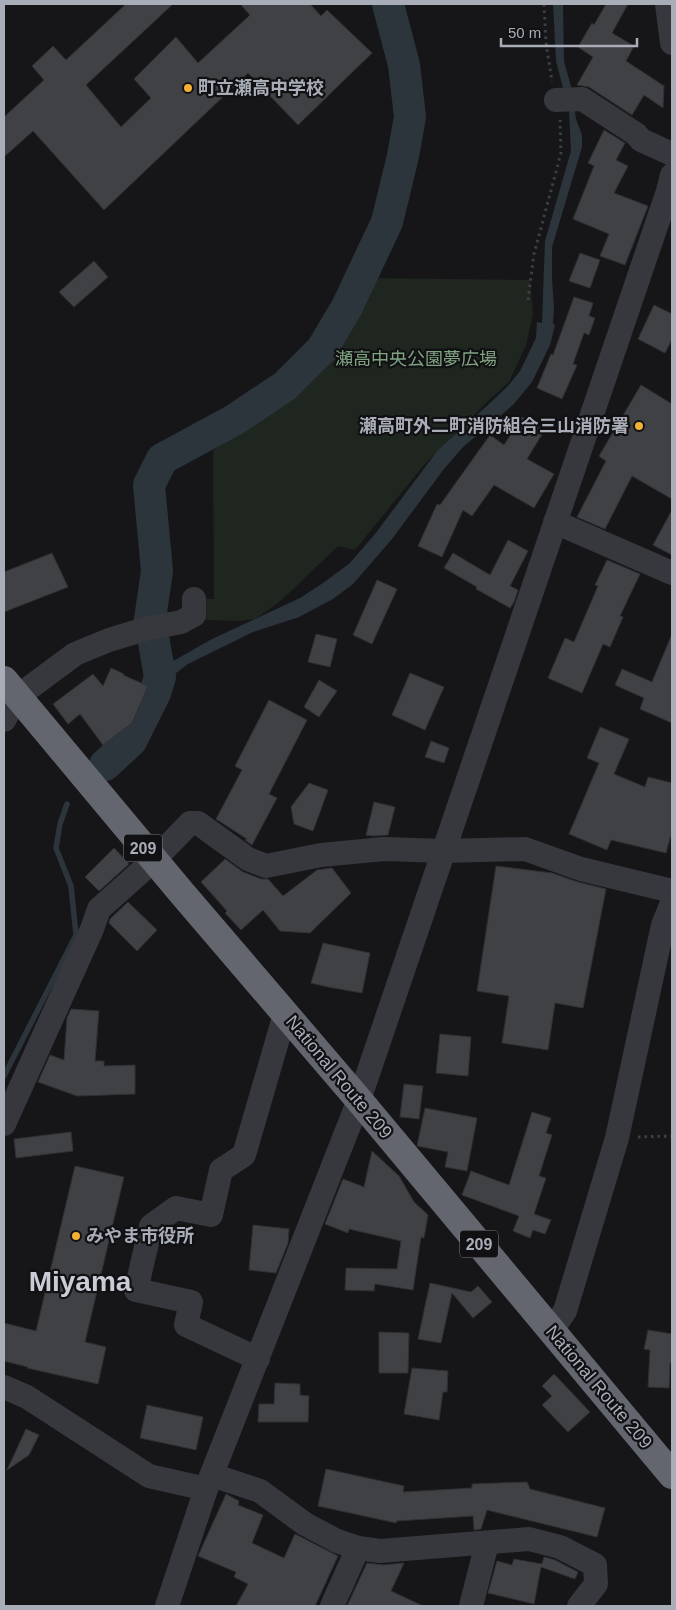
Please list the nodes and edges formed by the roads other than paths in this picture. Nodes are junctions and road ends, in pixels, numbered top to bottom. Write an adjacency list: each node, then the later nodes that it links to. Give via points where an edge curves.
1 (667, 4): 2 (street)
2 (672, 43)
3 (556, 100): 4 (street, via 582,99 641,140)
4 (672, 154)
5 (671, 185): 6 (street)
6 (555, 522): 7 (street); 11 (street)
7 (672, 573)
8 (194, 599): 9 (street, via 194,615 181,622 109,640)
9 (10, 688): 10 (street); 12 (highway, National Route 209 / 209)
10 (4, 720)
11 (444, 851): 12 (street, via 384,849 321,855 266,866 248,859 198,823 190,823); 13 (street, via 525,849 581,869); 16 (street)
12 (154, 860): 15 (highway, National Route 209 / 209); 17 (street, via 99,909)
13 (672, 891)
14 (672, 903): 18 (street, via 663,925 617,1138 565,1311)
15 (285, 1014): 16 (highway, National Route 209 / 209); 19 (street, via 244,1155 221,1170 211,1215 176,1208 151,1226 136,1290 191,1302 186,1326)
16 (359, 1100): 18 (highway, National Route 209 / 209); 19 (street)
17 (4, 1124)
18 (552, 1330): 21 (highway, National Route 209 / 209)
19 (258, 1359): 22 (street)
20 (4, 1387): 22 (street, via 28,1397 149,1476)
21 (672, 1475)
22 (209, 1482): 24 (street, via 260,1491 305,1524); 25 (street)
23 (487, 1544): 24 (street, via 380,1551); 27 (street); 28 (street, via 529,1539 560,1547 595,1565 596,1584)
24 (358, 1548): 26 (street)
25 (167, 1606)
26 (332, 1606)
27 (471, 1606)
28 (579, 1606)

